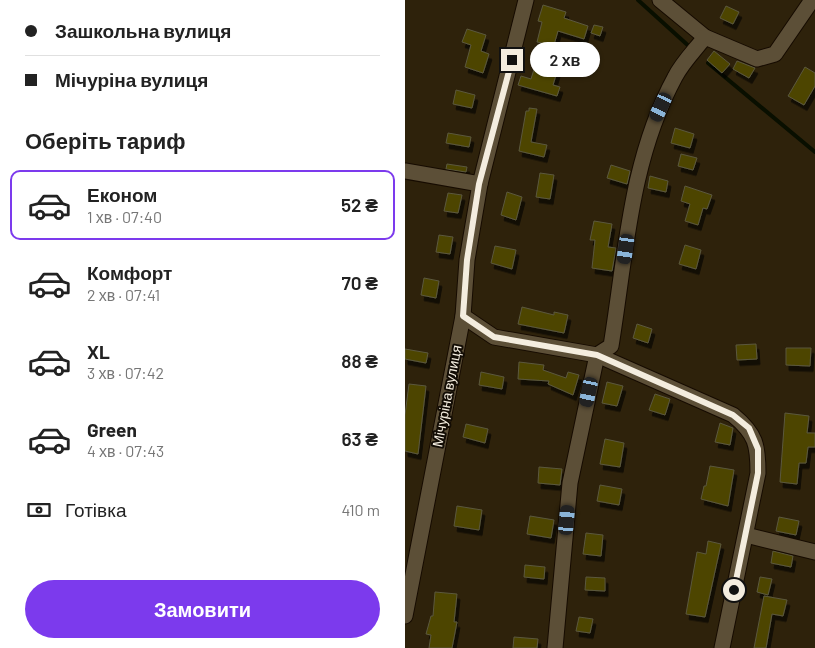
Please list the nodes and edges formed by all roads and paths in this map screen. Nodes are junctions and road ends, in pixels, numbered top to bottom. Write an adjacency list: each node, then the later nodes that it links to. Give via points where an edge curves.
1 (526, 0): 6 (street, Мічуріна вулиця)
2 (660, 0): 4 (street)
3 (812, 0): 4 (street, via 775,54 757,59)
4 (705, 37): 8 (street, via 675,75 641,157 611,346)
5 (405, 171): 6 (street)
6 (479, 184): 7 (street, Мічуріна вулиця, via 467,260)
7 (463, 316): 8 (street, via 494,337); 11 (street, Мічуріна вулиця)
8 (597, 355): 9 (street, via 733,415 749,428 758,449 758,473); 12 (street, via 570,483)
9 (746, 535): 10 (street); 13 (street)
10 (815, 552)
11 (405, 616)
12 (555, 648)
13 (722, 648)

